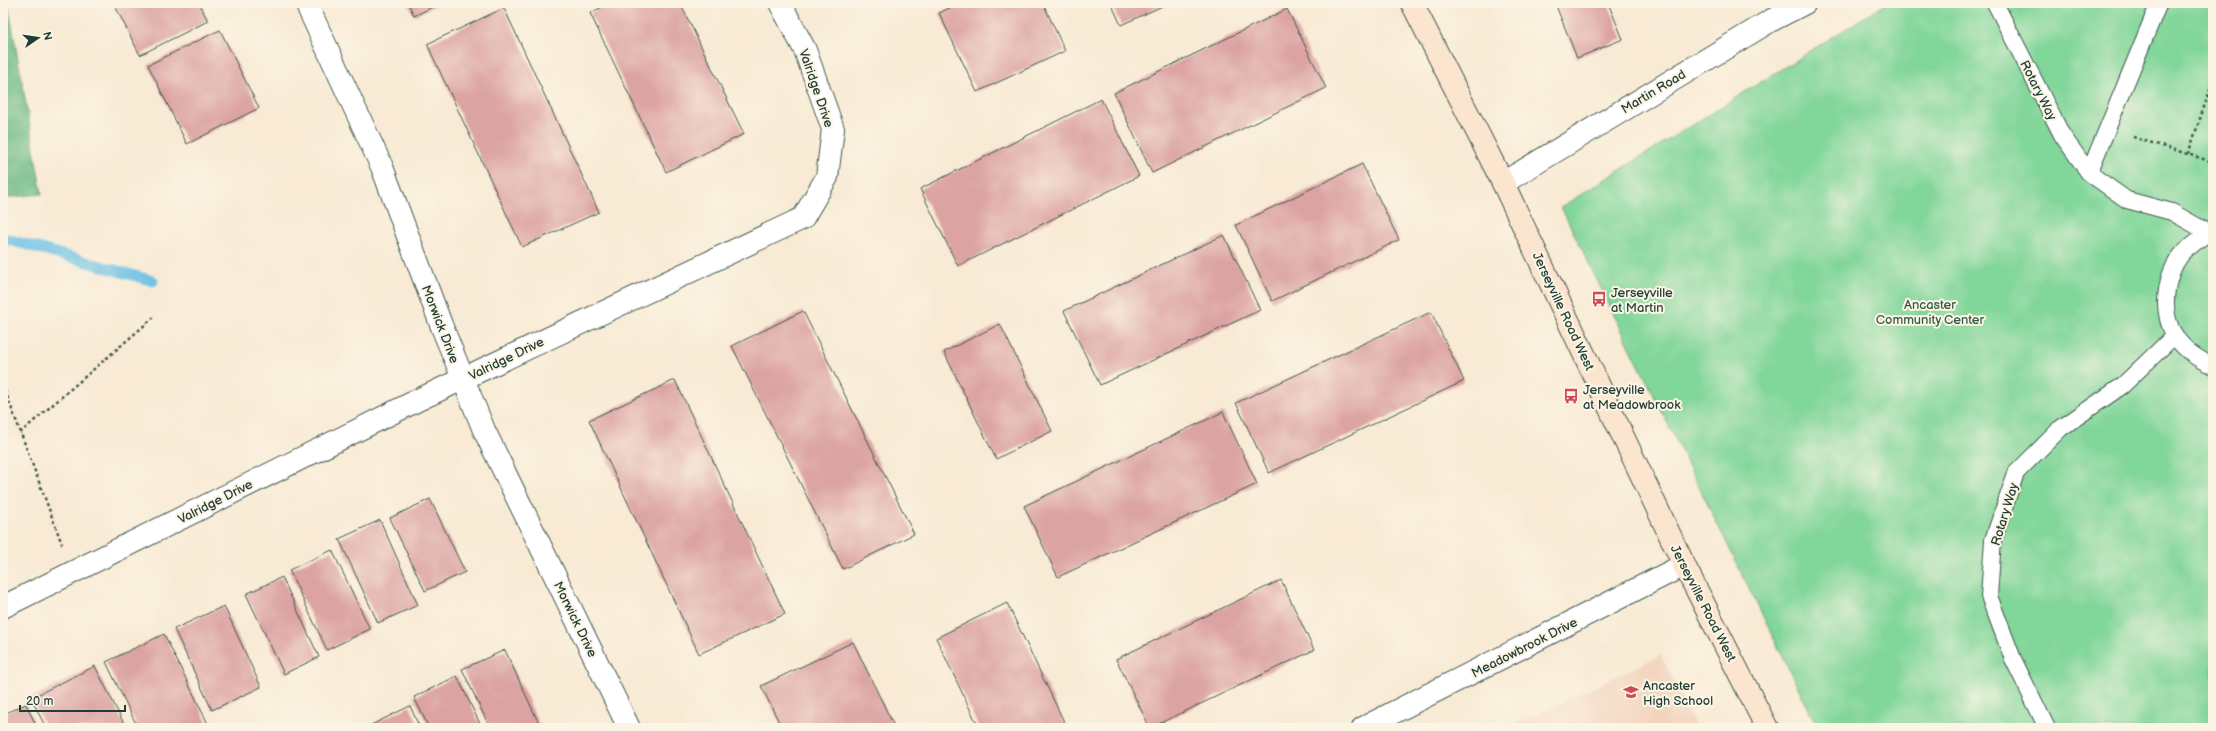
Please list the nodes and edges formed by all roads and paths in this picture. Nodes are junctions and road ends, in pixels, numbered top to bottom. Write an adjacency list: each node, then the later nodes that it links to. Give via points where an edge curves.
1 (306, 3): 17 (street, Morwick Drive, via 382,167)
2 (780, 3): 17 (street, Valridge Drive, via 805,50 833,129 827,177 804,218)
3 (1412, 3): 12 (main road, Jerseyville Road West)
4 (1805, 3): 12 (street, Martin Road, via 1770,21)
5 (1995, 3): 11 (lane, Rotary Way, via 2062,135)
6 (2160, 3): 8 (lane)
7 (2213, 81): 9 (path)
8 (2107, 129): 9 (path); 11 (lane)
9 (2188, 154): 10 (path)
10 (2213, 162)
11 (2089, 173): 13 (lane, Rotary Way, via 2127,200 2172,212)
12 (1503, 183): 20 (main road, Jerseyville Road West)
13 (2211, 232): 15 (lane, via 2184,250 2169,276 2166,306)
14 (154, 317): 19 (path)
15 (2175, 336): 16 (lane, via 2195,358); 26 (lane, Rotary Way, via 2122,386 2061,428 2016,473 1993,540 1989,596 2013,659)
16 (2213, 366)
17 (462, 379): 21 (street, Valridge Drive); 23 (street, Morwick Drive)
18 (3, 385): 19 (path)
19 (20, 433): 21 (path)
20 (1684, 565): 24 (street, Meadowbrook Drive); 25 (main road, Jerseyville Road West)
21 (73, 572): 22 (street, Valridge Drive)
22 (3, 607)
23 (629, 728)
24 (1363, 728)
25 (1767, 728)
26 (2047, 728)

